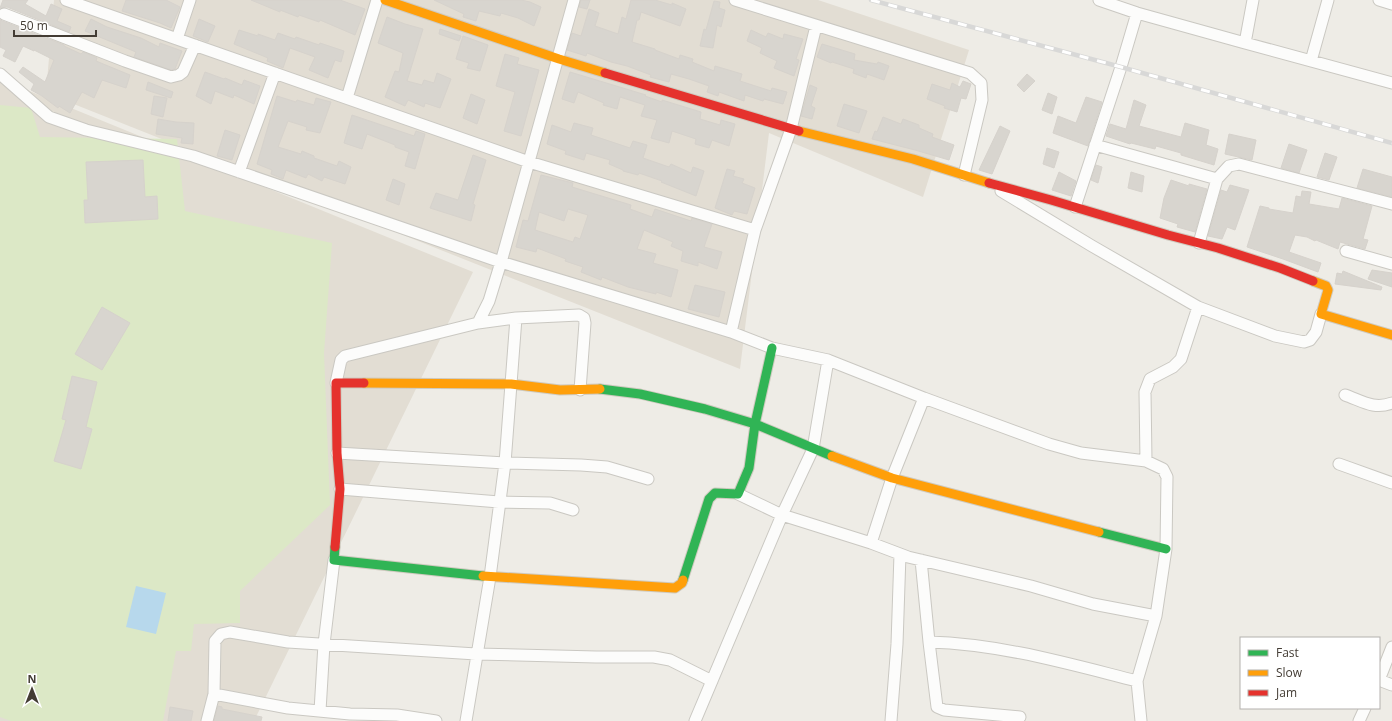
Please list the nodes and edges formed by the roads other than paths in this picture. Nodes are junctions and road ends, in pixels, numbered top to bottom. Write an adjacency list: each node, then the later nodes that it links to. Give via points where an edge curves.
1 (66, 0): 15 (street)
2 (190, 0): 15 (street)
3 (377, 0): 23 (street)
4 (385, 0): 18 (street)
5 (574, 0): 18 (street)
6 (735, 0): 14 (street)
7 (1099, 0): 12 (street)
8 (1253, 0): 16 (street)
9 (1328, 0): 19 (street)
10 (1379, 0): 11 (street)
11 (1392, 4)
12 (1137, 12): 16 (street); 25 (street)
13 (4, 14): 17 (street, via 171,77 183,72)
14 (816, 26): 24 (street); 28 (street, via 970,73 981,83 982,100)
15 (178, 38): 17 (street)
16 (1245, 43): 19 (street)
17 (195, 45): 20 (street)
18 (559, 59): 24 (street); 26 (street)
19 (1311, 61): 22 (street)
20 (275, 73): 23 (street); 27 (street)
21 (0, 74): 27 (street, via 49,117 86,130 192,156)
22 (1392, 83)
23 (346, 98): 26 (street)
24 (791, 129): 28 (street); 33 (street)
25 (1095, 146): 29 (street); 32 (street)
26 (529, 162): 33 (street); 36 (street)
27 (239, 172): 36 (street)
28 (964, 175): 30 (street)
29 (1217, 179): 31 (street, via 1229,166 1239,164); 34 (street)
30 (985, 182): 32 (street); 38 (street)
31 (1392, 204)
32 (1075, 207): 34 (street)
33 (755, 230): 42 (street)
34 (1199, 243): 39 (street, via 1280,268 1326,286 1328,290)
35 (1346, 251): 37 (street)
36 (501, 262): 41 (street, via 489,301); 42 (street)
37 (1392, 264)
38 (1198, 307): 39 (street, via 1276,336 1304,342 1310,340 1316,332); 55 (street, via 1182,358 1173,367 1150,380 1145,392)
39 (1321, 314): 43 (street)
40 (516, 318): 41 (street); 47 (street); 48 (street, via 579,315 584,318)
41 (478, 323): 46 (street, via 345,356 341,360)
42 (731, 332): 44 (street)
43 (1392, 336)
44 (772, 348): 45 (street); 52 (street)
45 (828, 360): 50 (street); 53 (street)
46 (336, 383): 47 (street); 54 (street)
47 (511, 384): 48 (street); 56 (street)
48 (580, 390): 52 (street, via 606,389 640,394)
49 (1345, 395): 51 (street, via 1376,406)
50 (924, 398): 55 (street, via 1049,444 1081,453); 58 (street)
51 (1392, 403)
52 (755, 424): 53 (street); 62 (street, via 749,468)
53 (814, 449): 58 (street); 65 (street)
54 (337, 453): 56 (street); 61 (street)
55 (1146, 461): 67 (street, via 1163,469 1167,477)
56 (505, 463): 59 (street, via 607,467); 63 (street)
57 (1339, 464): 60 (street)
58 (892, 478): 66 (street); 67 (street)
59 (648, 479)
60 (1392, 482)
61 (340, 489): 63 (street); 69 (street)
62 (738, 494): 65 (street); 71 (street, via 715,494 709,499 682,583 674,588)
63 (499, 502): 64 (street, via 550,503); 71 (street)
64 (573, 510)
65 (782, 515): 66 (street); 78 (street)
66 (871, 543): 68 (street)
67 (1166, 549): 72 (street)
68 (900, 554): 70 (street); 90 (street)
69 (334, 560): 71 (street); 74 (street)
70 (922, 560): 72 (street, via 1093,604); 73 (street)
71 (490, 577): 76 (street)
72 (1156, 616): 79 (street)
73 (929, 642): 79 (street, via 1009,650); 84 (street, via 937,707 944,710)
74 (324, 644): 76 (street); 81 (street, via 288,642 230,632 221,634 215,641); 83 (street)
75 (1392, 647): 77 (street)
76 (476, 654): 78 (street, via 654,657 670,660); 88 (street)
77 (1380, 677): 80 (street)
78 (712, 681): 89 (street)
79 (1137, 681): 91 (street)
80 (1392, 685)
81 (214, 694): 83 (street, via 288,708); 86 (street)
82 (1365, 709): 92 (street)
83 (320, 711): 85 (street)
84 (1020, 717)
85 (395, 718): 87 (street)
86 (207, 721)
87 (436, 721)
88 (466, 721)
89 (695, 721)
90 (891, 721)
91 (1141, 721)
92 (1359, 721)

